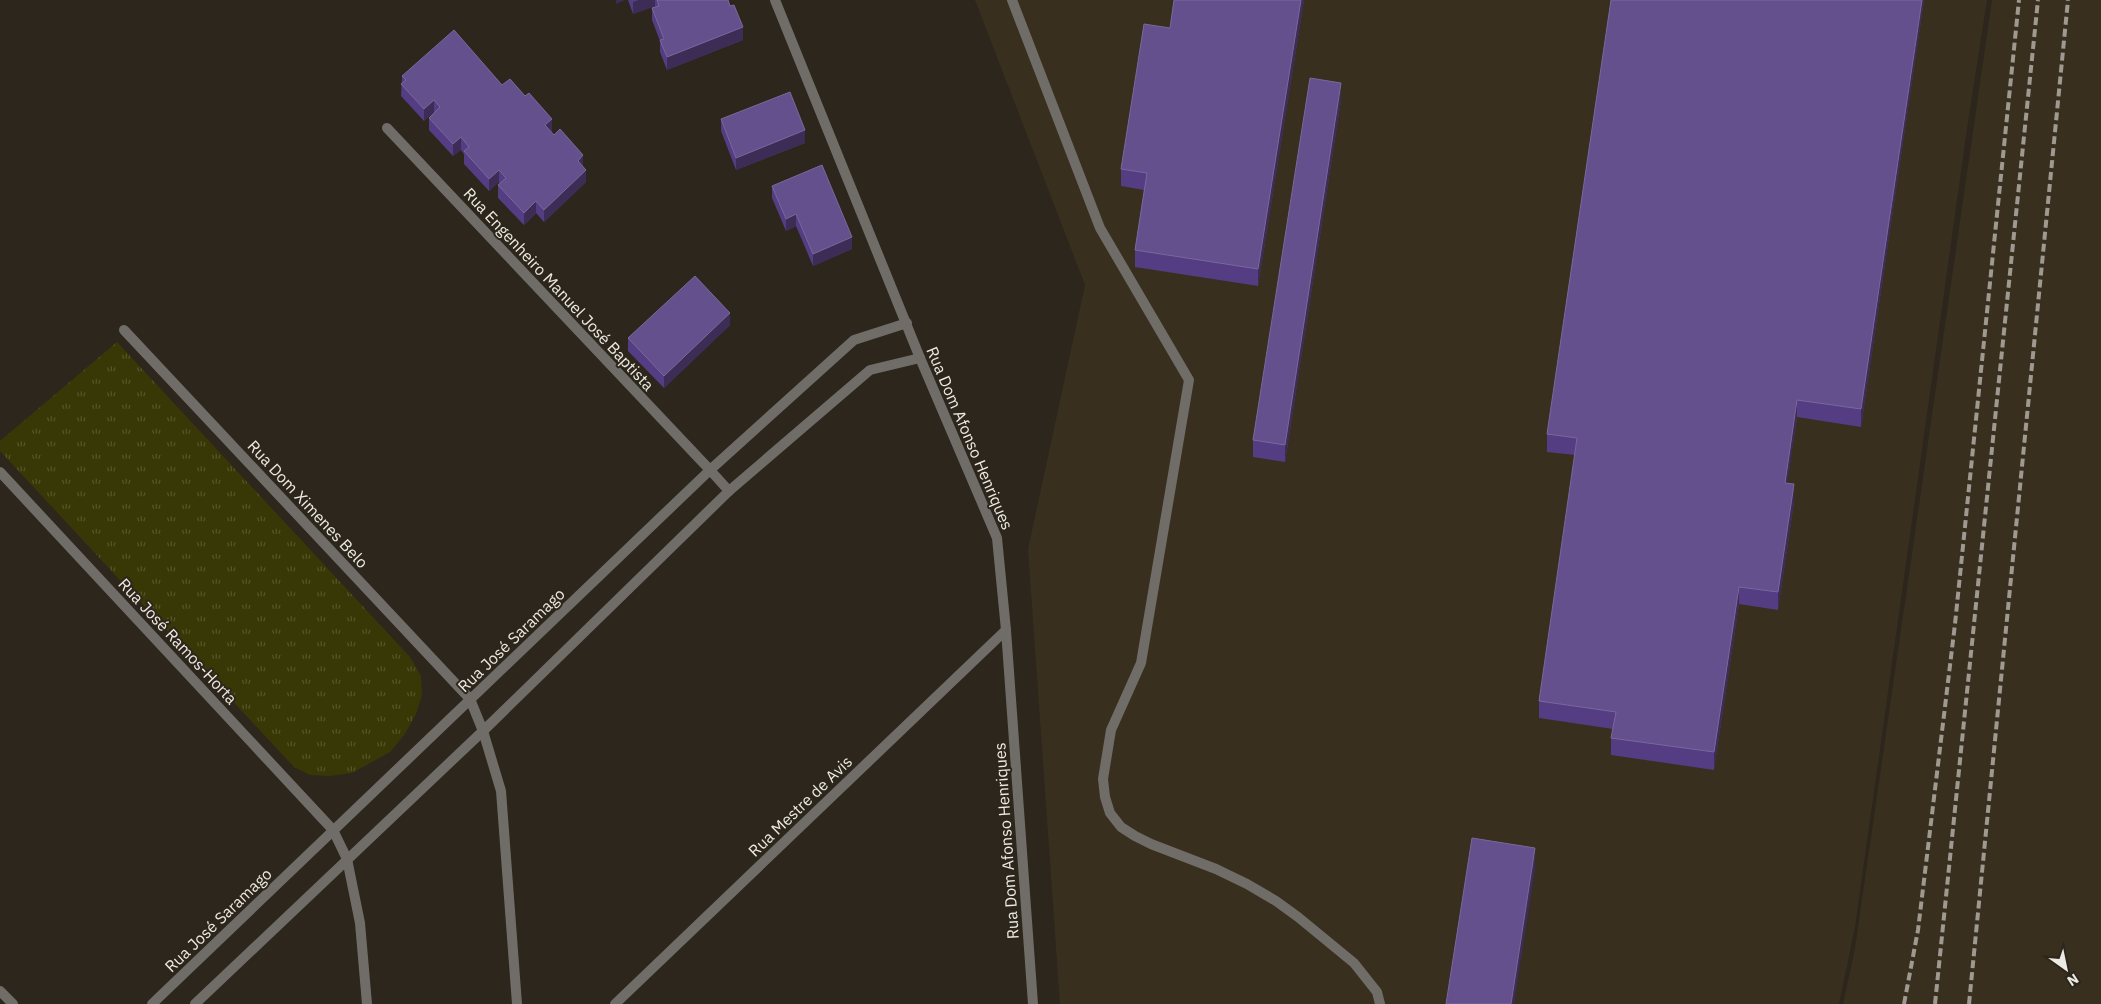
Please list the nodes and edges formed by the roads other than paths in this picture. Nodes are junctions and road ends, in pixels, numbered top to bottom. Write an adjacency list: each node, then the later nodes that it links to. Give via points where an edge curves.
1 (774, 0): 4 (street, Rua Dom Afonso Henriques)
2 (1012, 0): 23 (street, via 1100,228 1190,380 1141,663 1111,730 1103,779 1110,813 1121,827 1135,836 1216,869 1276,901 1354,963 1377,992)
3 (387, 128): 7 (street, Rua Engenheiro Manuel José Baptista)
4 (907, 323): 6 (street, Rua Dom Afonso Henriques); 7 (street, Rua José Saramago, via 854,340)
5 (124, 330): 11 (street, Rua Dom Ximenes Belo)
6 (920, 358): 9 (street, via 870,370); 10 (street, Rua Dom Afonso Henriques, via 997,538)
7 (710, 470): 9 (street, Rua Engenheiro Manuel José Baptista); 11 (street, Rua José Saramago)
8 (0, 472): 13 (street, Rua José Ramos-Horta)
9 (729, 491): 12 (street)
10 (1006, 630): 21 (street, Rua Mestre de Avis); 22 (street, Rua Dom Afonso Henriques)
11 (470, 699): 12 (street); 13 (street, Rua José Saramago)
12 (482, 731): 14 (street); 20 (street, via 500,791)
13 (334, 830): 14 (street, Rua José Ramos-Horta); 17 (street, Rua José Saramago)
14 (347, 859): 18 (street); 19 (street, Rua José Ramos-Horta, via 360,923)
15 (0, 991): 16 (street)
16 (13, 1004)
17 (152, 1004)
18 (196, 1004)
19 (367, 1004)
20 (517, 1004)
21 (615, 1004)
22 (1033, 1004)
23 (1380, 1004)

